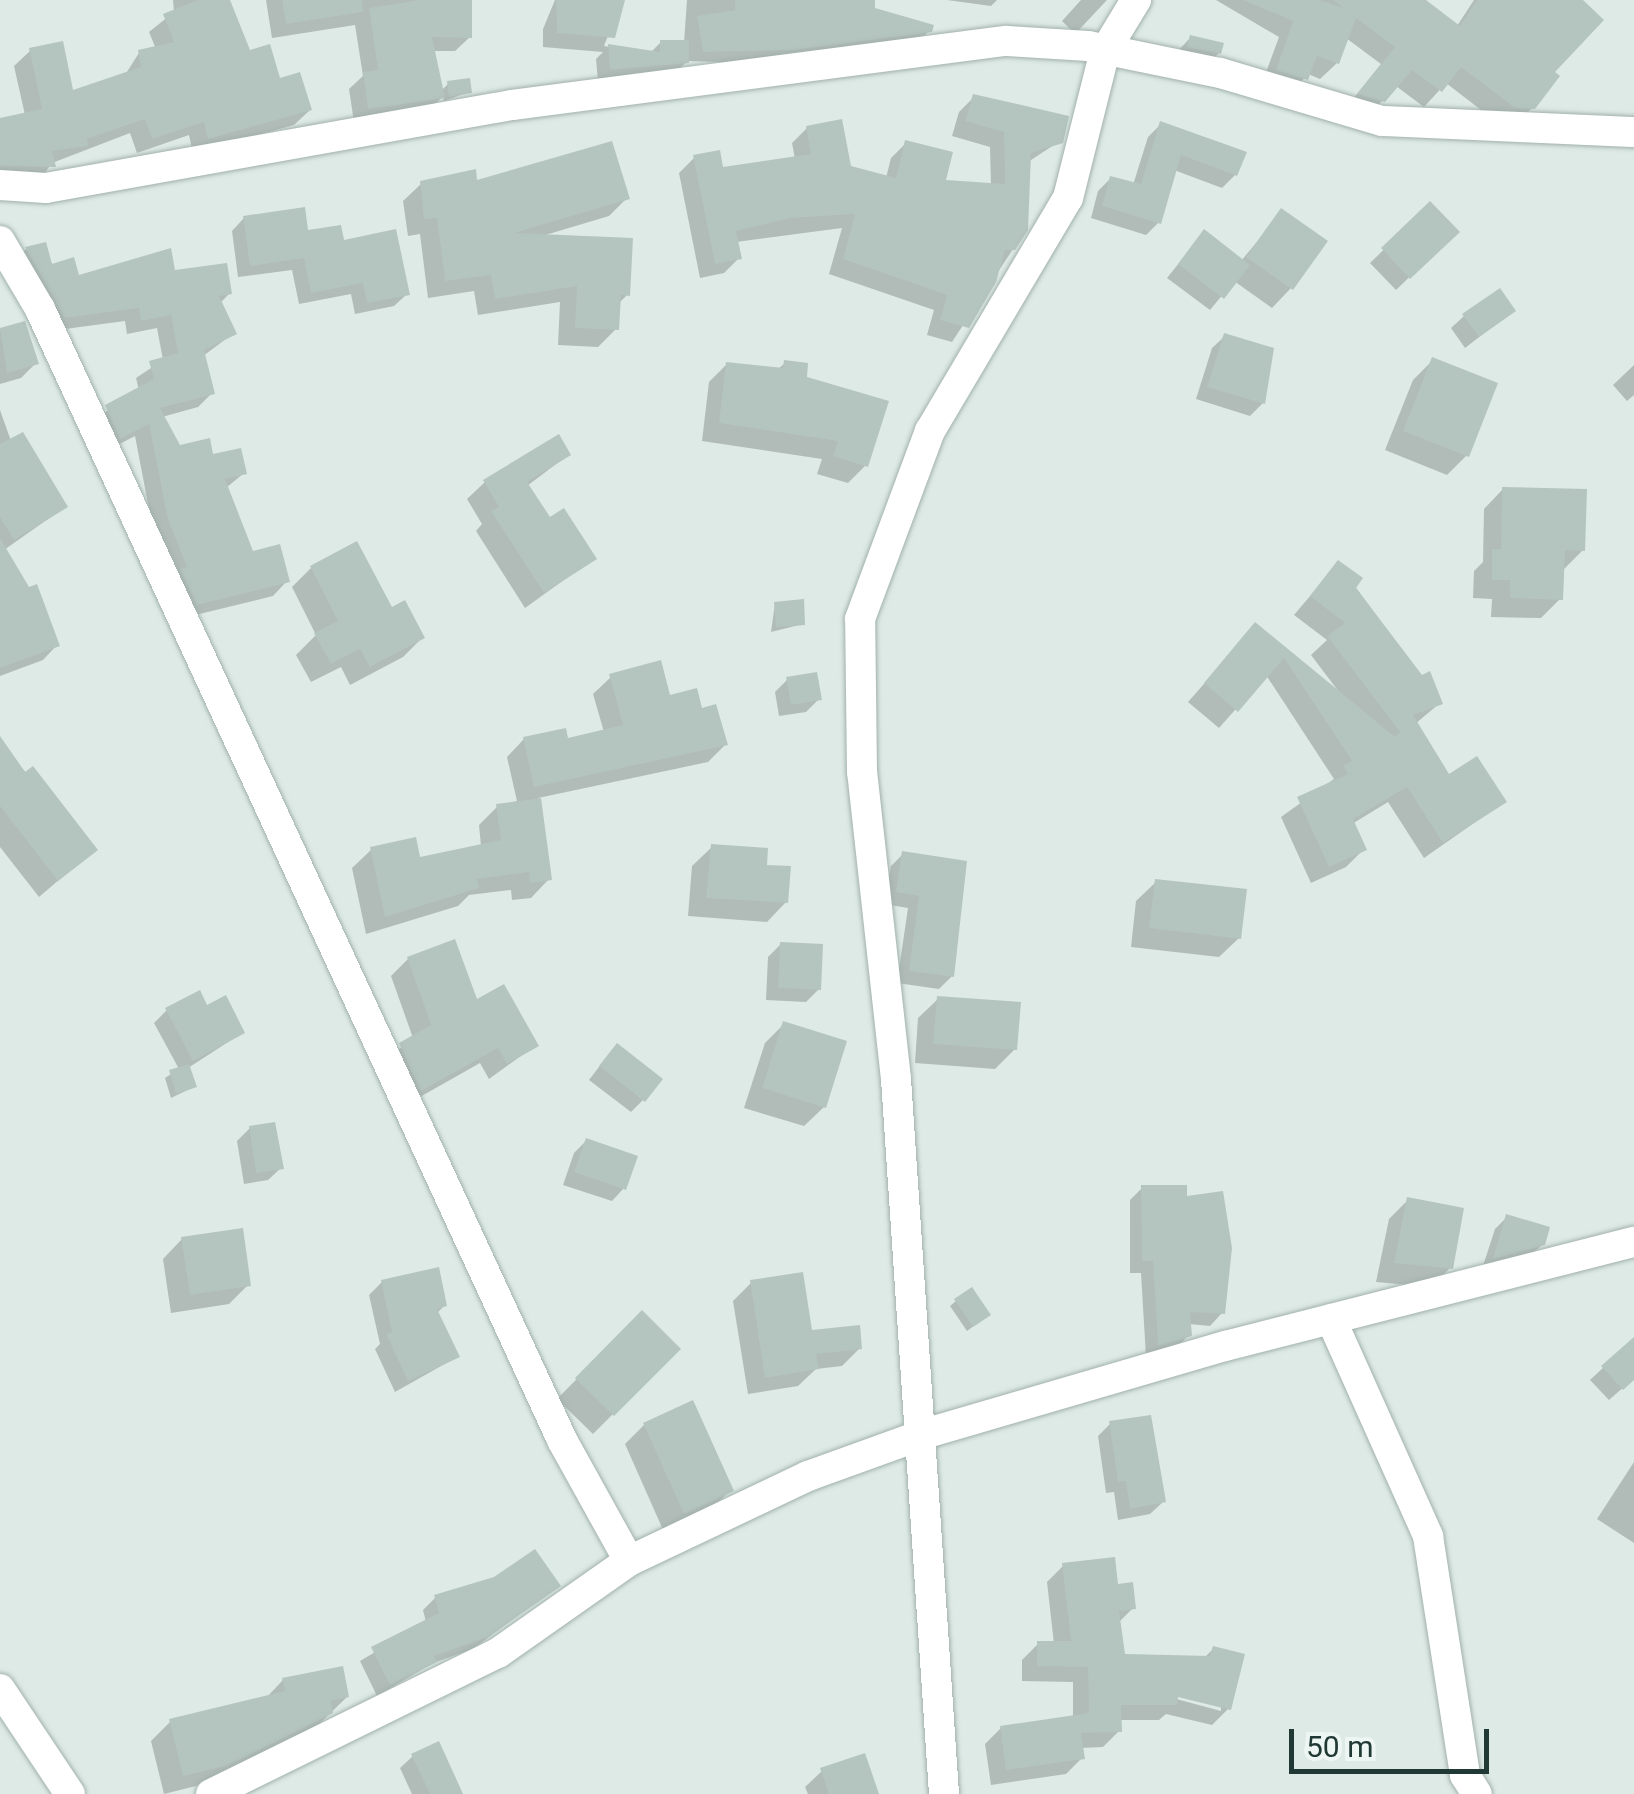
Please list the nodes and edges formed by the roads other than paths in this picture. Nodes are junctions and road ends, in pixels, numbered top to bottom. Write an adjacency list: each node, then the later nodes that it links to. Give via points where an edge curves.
1 (1136, 0): 2 (street)
2 (1106, 50): 3 (street, via 1220,73 1382,120); 4 (street, via 1008,41 791,64 512,105 46,188); 8 (street, via 1068,198 930,432 860,618 862,772 896,1080)
3 (1634, 132)
4 (0, 185)
5 (0, 241): 9 (street, via 40,309 562,1440)
6 (1634, 1242): 7 (street)
7 (1332, 1319): 8 (street); 14 (street, via 1428,1536 1465,1775)
8 (924, 1434): 9 (street, via 808,1476); 13 (street)
9 (629, 1561): 12 (street, via 498,1653)
10 (0, 1689): 11 (street)
11 (70, 1794)
12 (211, 1794)
13 (944, 1794)
14 (1477, 1794)

